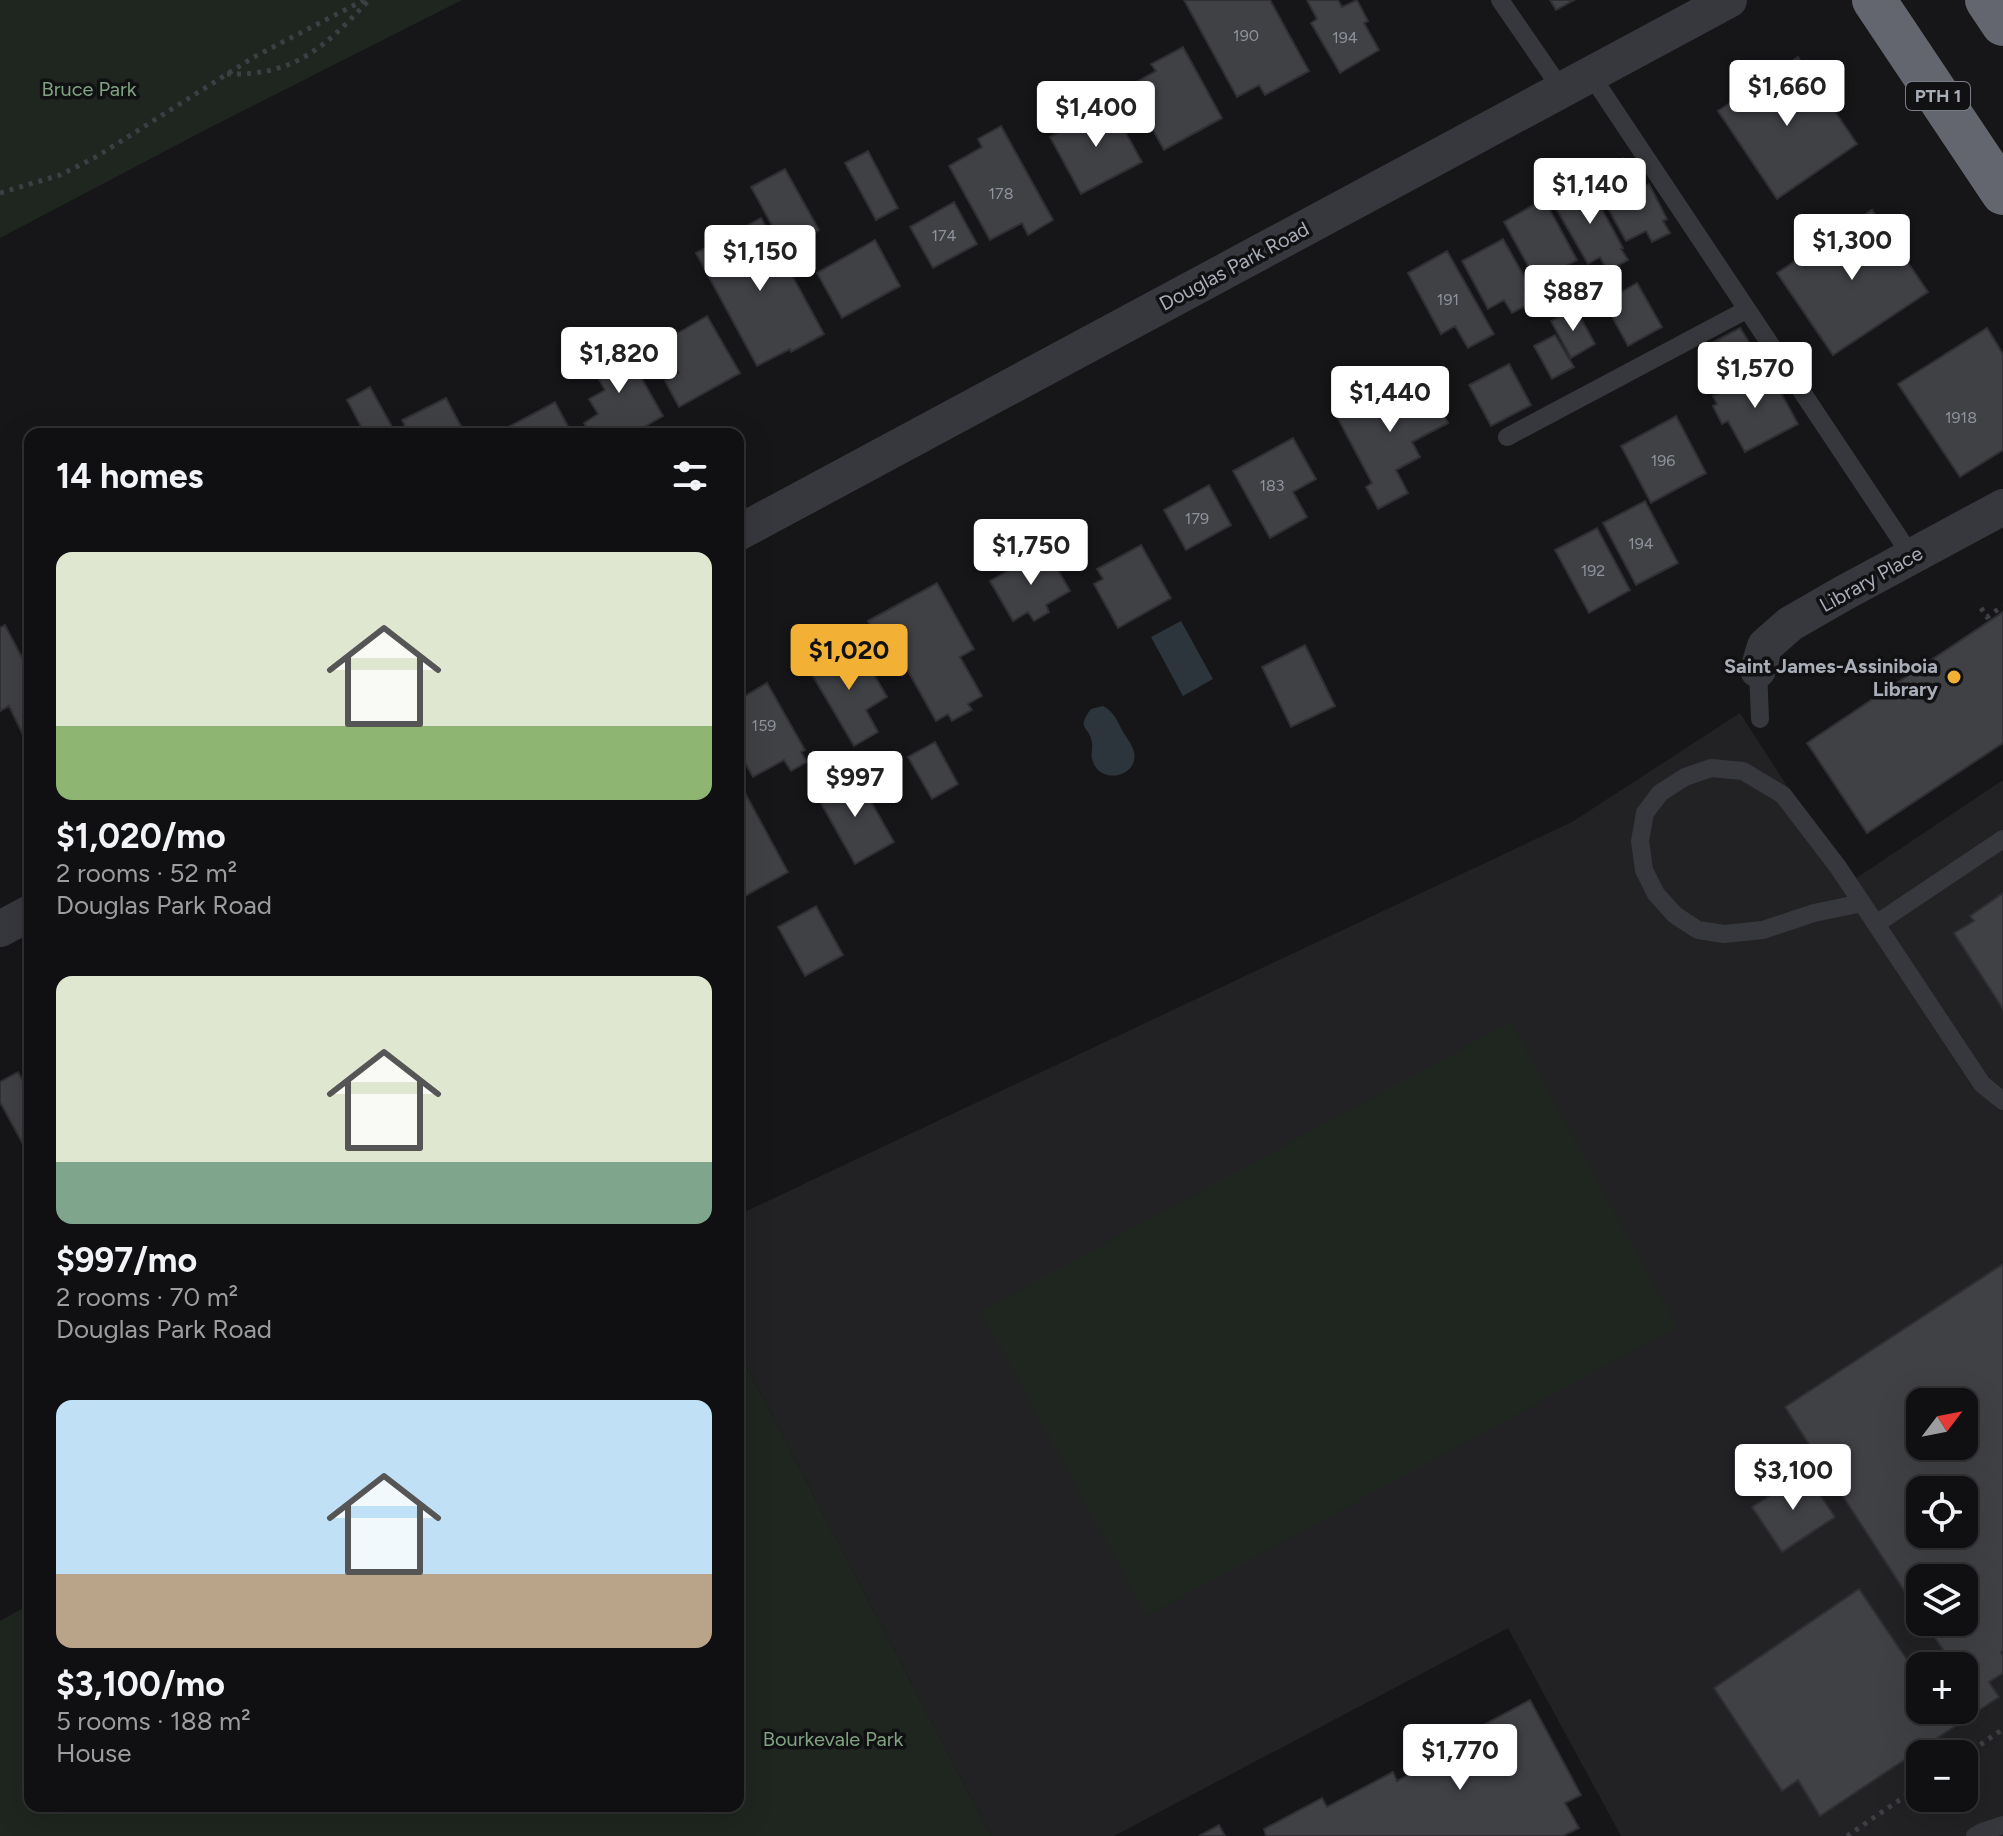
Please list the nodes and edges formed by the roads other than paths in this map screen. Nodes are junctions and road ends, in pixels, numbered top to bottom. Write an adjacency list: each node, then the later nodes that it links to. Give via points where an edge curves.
1 (1500, 0): 6 (lane)
2 (1729, 0): 6 (street, Douglas Park Road)
3 (1874, 0): 7 (highway, PTH 1)
4 (1987, 0): 5 (highway)
5 (2003, 24)
6 (1576, 82): 8 (lane); 11 (street, Douglas Park Road)
7 (2003, 193)
8 (1746, 310): 9 (lane); 12 (lane)
9 (1507, 437)
10 (2003, 507): 12 (street, Library Place)
11 (744, 530)
12 (1912, 557): 13 (street, Library Place, via 1790,624 1765,646)
13 (1758, 670): 14 (lane)
14 (1760, 719)
15 (2003, 839): 18 (lane)
16 (1862, 903): 16 (lane, via 1763,930 1698,930 1656,894 1644,870 1640,841 1645,813 1660,793 1685,777 1711,768 1743,771 1783,795); 18 (lane)
17 (24, 916): 19 (street)
18 (1876, 924): 20 (lane, via 1982,1084)
19 (0, 929)
20 (2003, 1101)
21 (2003, 1825): 22 (lane)
22 (1975, 1836)

